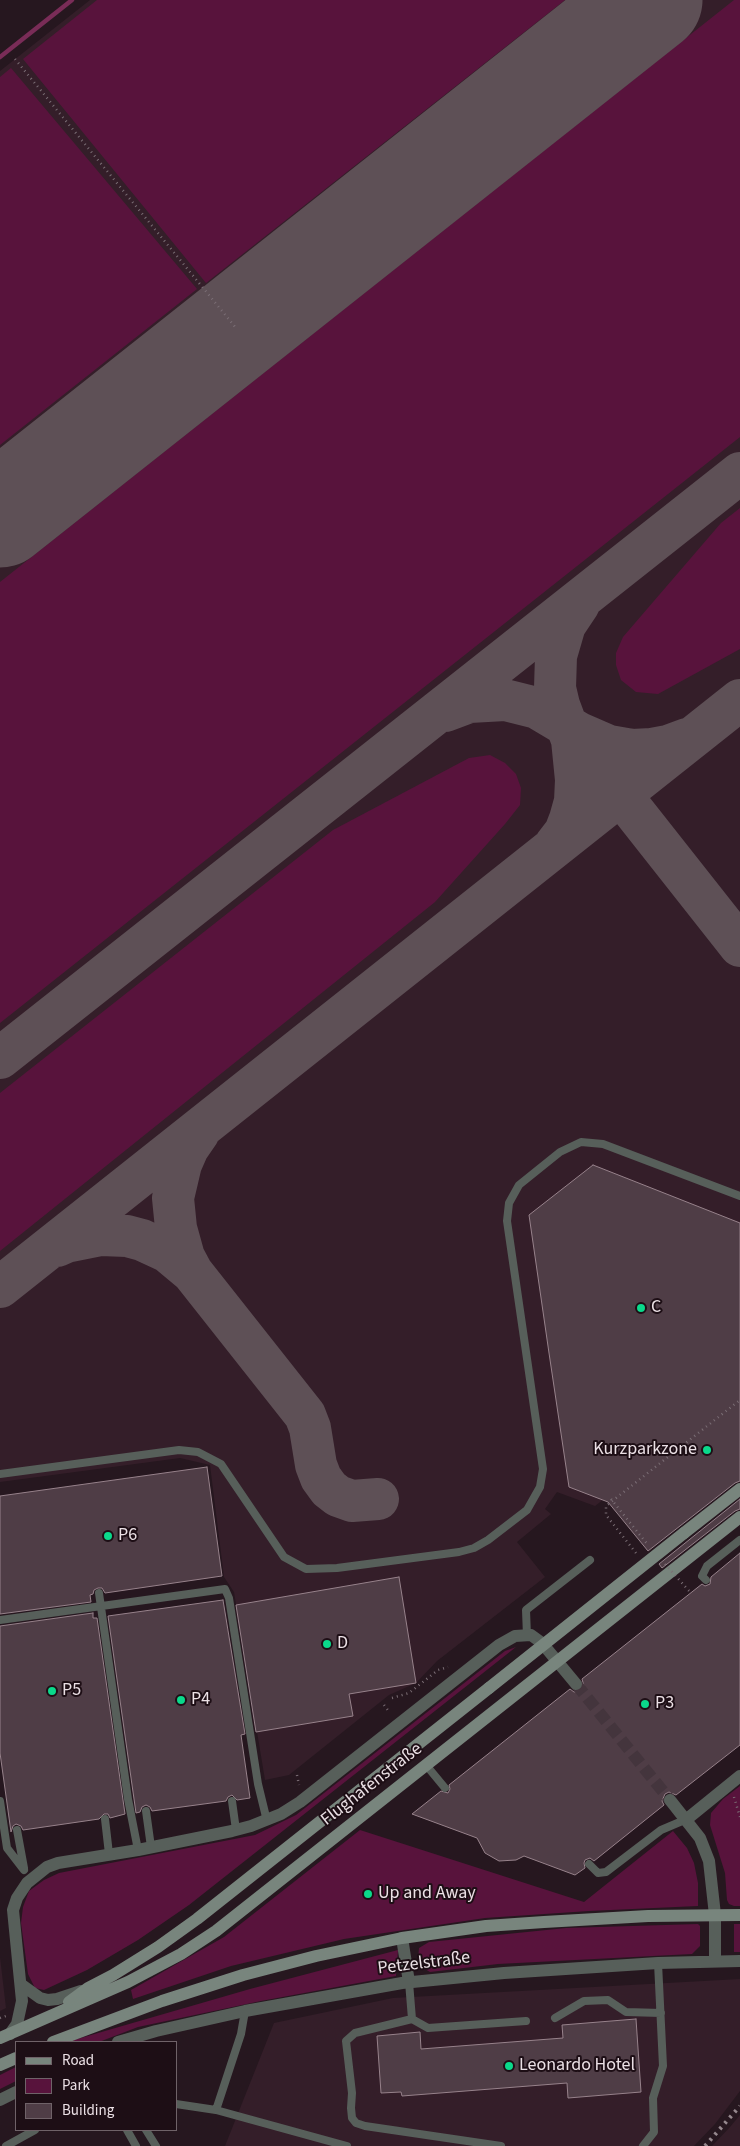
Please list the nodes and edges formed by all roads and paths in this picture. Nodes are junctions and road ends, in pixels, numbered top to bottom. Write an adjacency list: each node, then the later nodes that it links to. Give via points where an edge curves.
1 (15, 60): 2 (path)
2 (236, 328)
3 (740, 1196): 4 (lane, via 603,1144 581,1142 560,1152 519,1185 509,1203 508,1221 543,1469 540,1488 527,1510 474,1548 336,1568 306,1569 284,1557 221,1464 198,1452 179,1450)
4 (0, 1474)
5 (740, 1489): 44 (main road, Flughafenstraße, bridge, via 170,1939)
6 (740, 1517): 14 (main road, Flughafenstraße)
7 (740, 1540): 9 (lane, via 707,1566 702,1576)
8 (590, 1560): 13 (lane, via 526,1610)
9 (706, 1580)
10 (99, 1593): 11 (lane)
11 (100, 1606): 12 (lane); 27 (lane, via 225,1589); 31 (lane)
12 (0, 1620)
13 (526, 1636): 14 (street, via 542,1643); 27 (street, via 514,1636 499,1645 300,1802)
14 (558, 1661): 15 (street); 16 (main road, Flughafenstraße)
15 (576, 1684)
16 (426, 1765): 19 (lane); 47 (main road, Flughafenstraße, via 199,1943 128,1982)
17 (740, 1776): 18 (street)
18 (727, 1787): 24 (path, via 736,1798); 26 (street)
19 (445, 1788)
20 (670, 1800): 26 (street)
21 (0, 1801): 34 (lane, via 7,1848)
22 (232, 1801): 29 (lane)
23 (146, 1812): 30 (lane)
24 (740, 1816)
25 (104, 1819): 32 (lane)
26 (686, 1819): 33 (lane, via 661,1830 606,1872 598,1873); 37 (street, via 700,1838 709,1861)
27 (267, 1821): 29 (street)
28 (18, 1830): 34 (lane)
29 (236, 1830): 30 (street)
30 (151, 1847): 31 (street)
31 (138, 1850): 32 (street)
32 (109, 1854): 35 (street, via 58,1862)
33 (590, 1864)
34 (24, 1870): 35 (lane)
35 (27, 1883): 43 (street, via 13,1910)
36 (740, 1914): 37 (main road)
37 (715, 1915): 38 (main road, via 486,1926); 39 (street)
38 (402, 1938): 42 (street); 52 (main road, via 243,1975 153,2004)
39 (715, 1961): 40 (street, Petzelstraße); 41 (street, Petzelstraße)
40 (740, 1961)
41 (658, 1963): 42 (street, Petzelstraße); 46 (lane)
42 (408, 1982): 45 (street, Petzelstraße); 49 (lane)
43 (22, 1985): 44 (street, via 48,2000); 51 (street, via 20,2016)
44 (88, 1988): 47 (main road, Flughafenstraße)
45 (245, 2011): 53 (street, Petzelstraße); 59 (lane, via 241,2034)
46 (661, 2013): 48 (lane, via 626,2012 608,2000 584,2001); 68 (lane, via 663,2066 653,2098 654,2132)
47 (53, 2015): 51 (main road, Flughafenstraße)
48 (555, 2018)
49 (412, 2019): 50 (lane, via 428,2028); 67 (lane, via 355,2033 346,2041 352,2118 364,2126)
50 (526, 2021)
51 (5, 2036)
52 (56, 2041)
53 (121, 2041)
54 (15, 2058): 55 (main road)
55 (0, 2065)
56 (15, 2092): 57 (street)
57 (0, 2100)
58 (178, 2104): 59 (lane)
59 (216, 2110): 66 (lane)
60 (33, 2131): 63 (lane)
61 (128, 2131): 64 (lane)
62 (147, 2131): 65 (lane)
63 (6, 2146)
64 (136, 2146)
65 (156, 2146)
66 (346, 2146)
67 (500, 2146)
68 (643, 2146)

